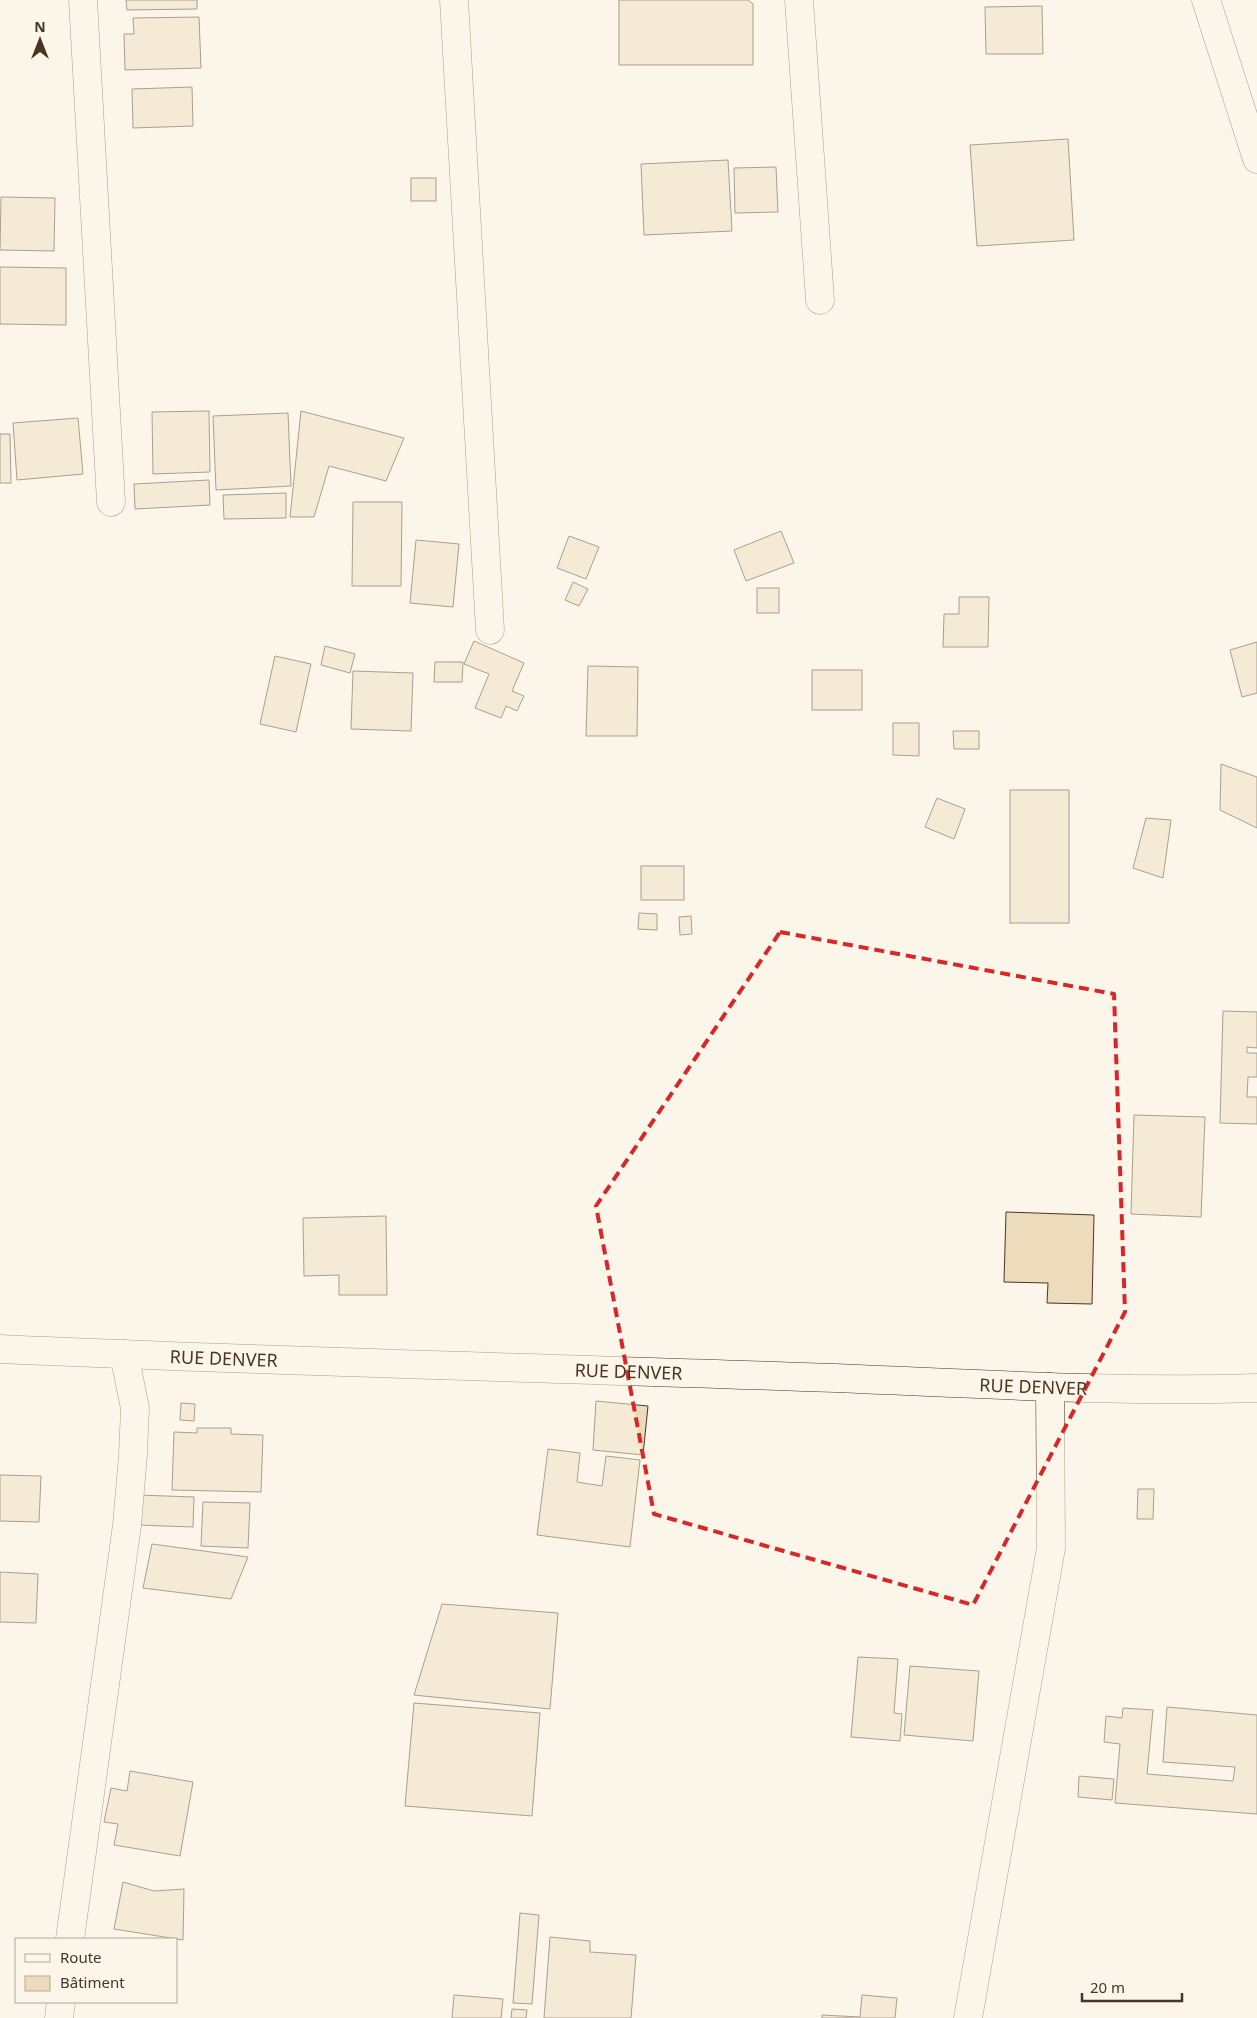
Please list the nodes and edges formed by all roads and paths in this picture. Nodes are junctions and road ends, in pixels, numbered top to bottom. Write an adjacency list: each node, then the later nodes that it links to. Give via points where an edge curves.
1 (83, 0): 7 (street)
2 (454, 0): 8 (street)
3 (799, 0): 6 (street)
4 (1206, 0): 5 (street)
5 (1257, 159)
6 (820, 300)
7 (111, 502)
8 (490, 630)
9 (0, 1349): 10 (street, RUE DENVER)
10 (124, 1354): 11 (street, RUE DENVER); 13 (street, via 135,1408 128,1516)
11 (1050, 1387): 12 (street, RUE DENVER); 16 (street, via 1051,1548)
12 (1257, 1388)
13 (70, 1938)
14 (61, 2003): 15 (street)
15 (59, 2018)
16 (968, 2018)

